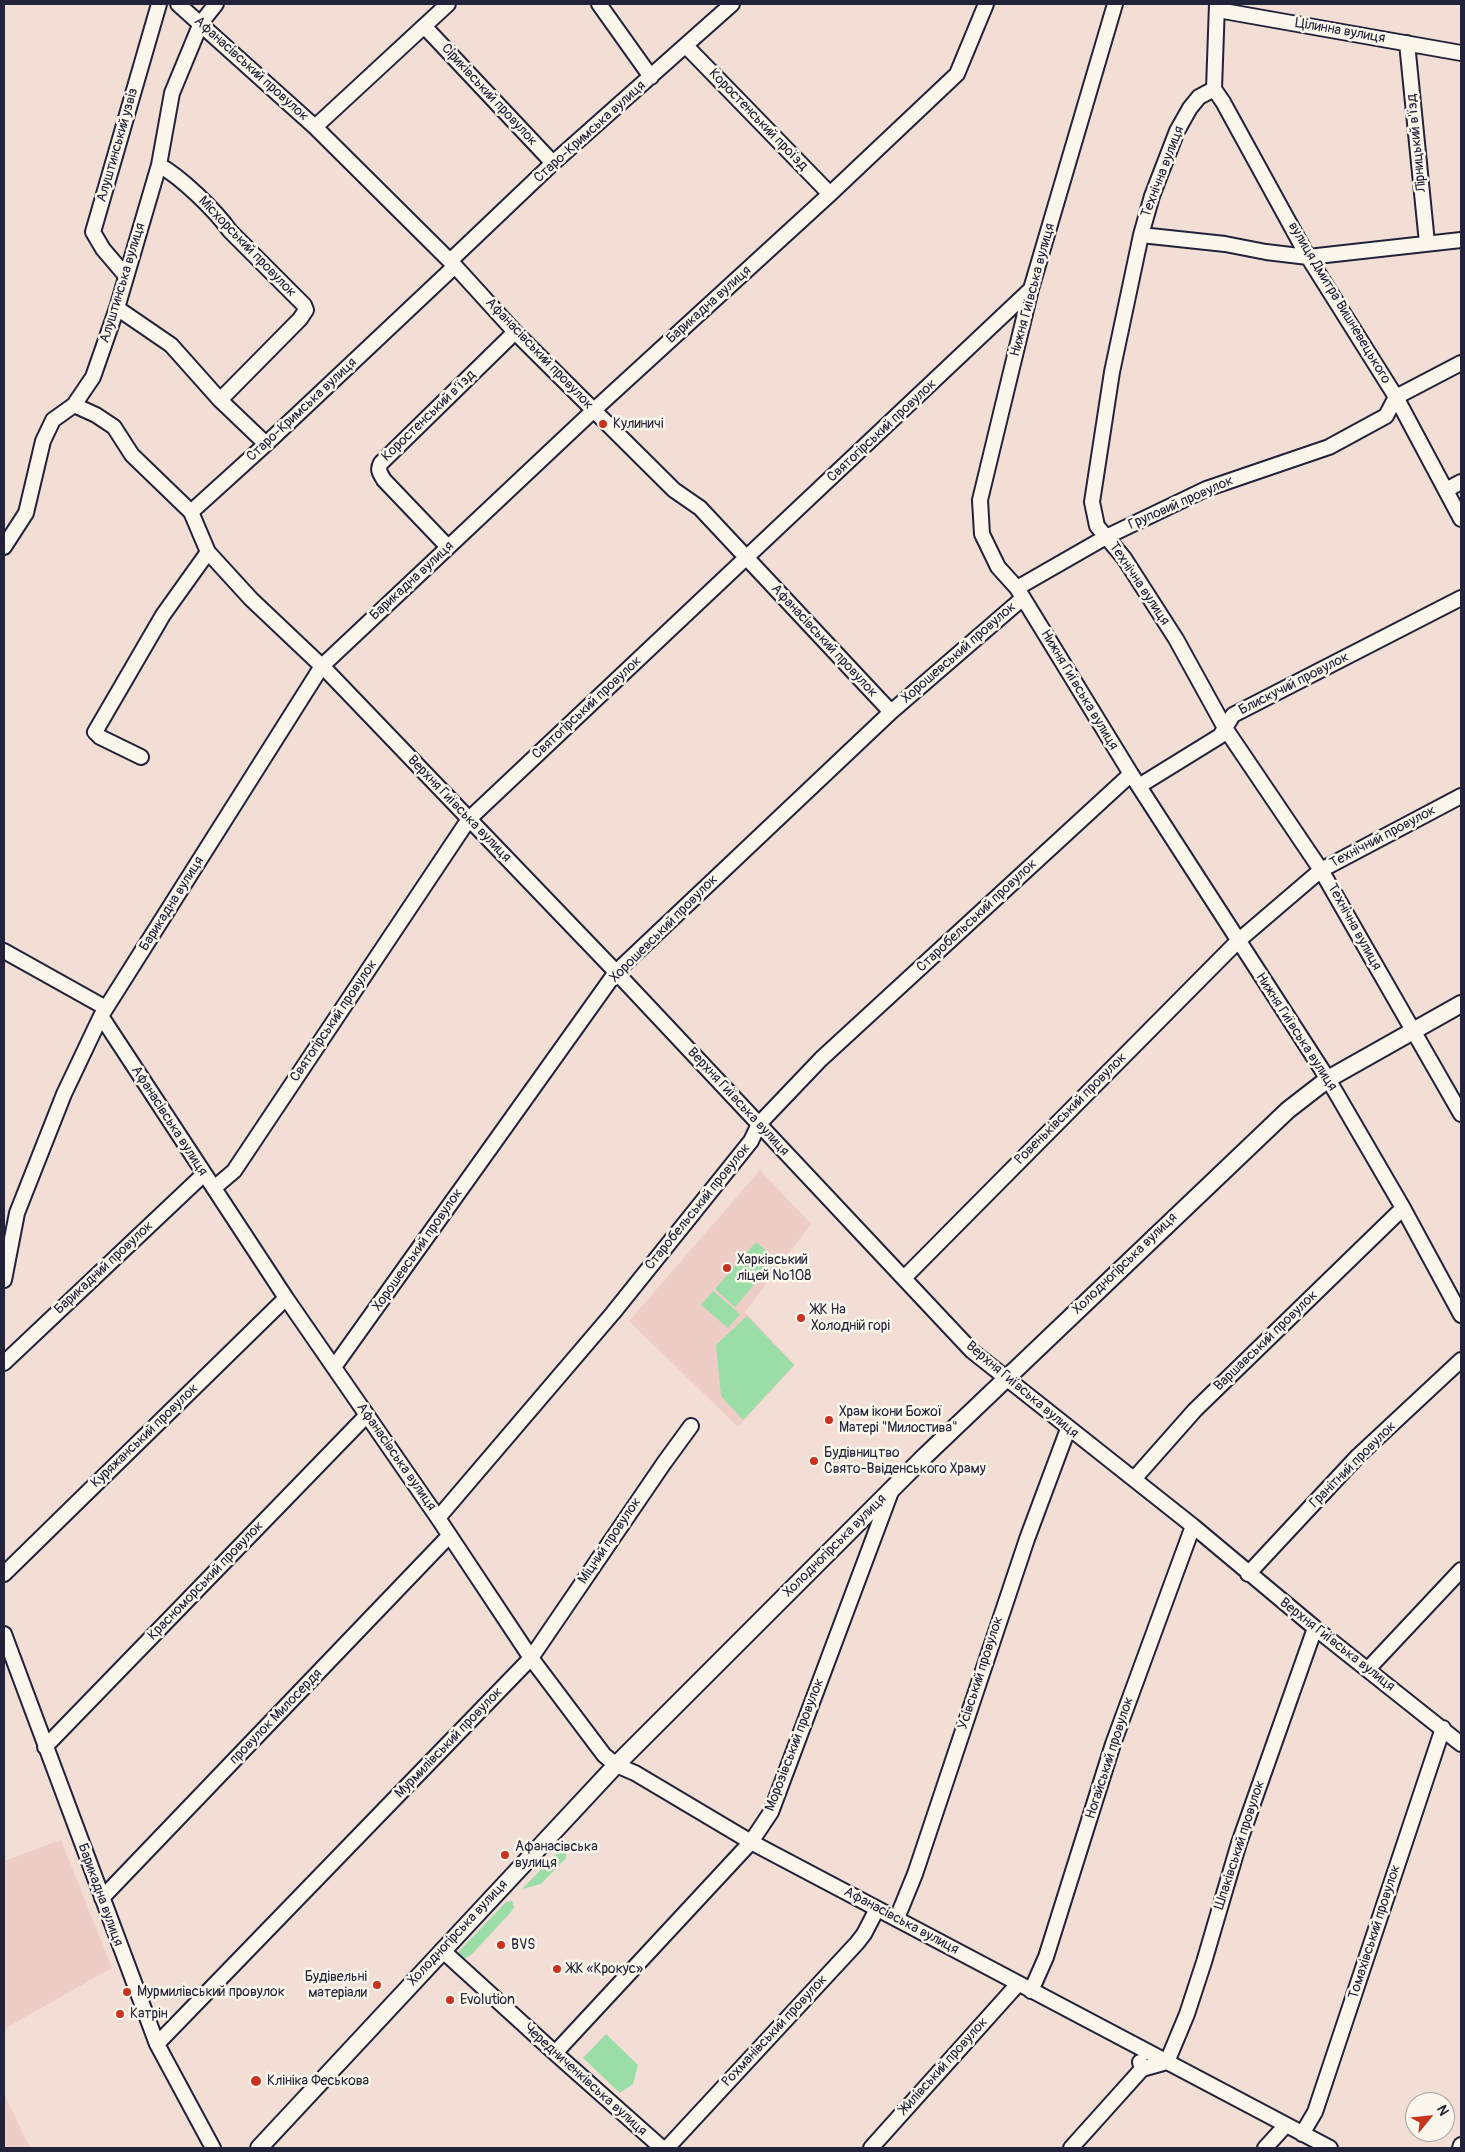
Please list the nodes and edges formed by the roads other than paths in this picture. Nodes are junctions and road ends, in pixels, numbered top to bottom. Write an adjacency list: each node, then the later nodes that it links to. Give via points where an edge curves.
1 (159, 4): 26 (street, Алуштинський узвіз, via 93,232)
2 (178, 4): 10 (street, Афанасівський провулок)
3 (216, 4): 10 (street, Алуштинська вулиця)
4 (448, 4): 11 (street)
5 (599, 4): 15 (street)
6 (732, 4): 13 (street, Старо-Кримська вулиця)
7 (986, 4): 20 (street, Барикадна вулиця, via 957,74)
8 (1115, 4): 27 (street, Нижня Гиївська вулиця)
9 (1218, 7): 12 (street, Цілинна вулиця); 16 (street)
10 (201, 23): 17 (street, Афанасівський провулок); 19 (street, Алуштинська вулиця, via 172,93)
11 (424, 26): 17 (street); 18 (street, Сіриківський провулок)
12 (1407, 43): 14 (street, Цілинна вулиця); 23 (street, Лірницький в'їзд)
13 (686, 46): 15 (street, Старо-Кримська вулиця); 20 (street, Коростенський проїзд)
14 (1461, 53)
15 (651, 77): 18 (street, Старо-Кримська вулиця)
16 (1214, 89): 21 (street, Технічна вулиця, via 1199,97 1176,131); 24 (street, вулиця Дмитра Вишневецького)
17 (315, 127): 25 (street, Афанасівський провулок)
18 (553, 164): 25 (street, Старо-Кримська вулиця)
19 (159, 165): 26 (street, Алуштинська вулиця); 32 (street, Місхорський провулок, via 171,171 223,220 306,310)
20 (830, 194): 34 (street, Барикадна вулиця)
21 (1141, 235): 24 (street); 42 (street, Технічна вулиця, via 1112,372 1092,502 1097,526)
22 (1461, 240): 23 (street)
23 (1427, 243): 24 (street)
24 (1308, 257): 31 (street, вулиця Дмитра Вишневецького)
25 (453, 264): 29 (street, Афанасівський провулок); 37 (street, Старо-Кримська вулиця)
26 (126, 276): 28 (street, Алуштинська вулиця)
27 (1031, 289): 46 (street, Святогірський провулок); 47 (street, Нижня Гиївська вулиця, via 980,500 982,534 998,567)
28 (117, 308): 32 (street, via 171,345); 33 (street, Алуштинська вулиця, via 93,377)
29 (515, 332): 34 (street, Афанасівський провулок); 44 (street, Коростенський в’їзд, via 378,467 384,480)
30 (1461, 362): 31 (street)
31 (1396, 397): 35 (street); 36 (street, вулиця Дмитра Вишневецького)
32 (220, 400): 37 (street)
33 (74, 405): 40 (street, Верхня Гиївська вулиця, via 114,427 132,455); 43 (street, Алуштинська вулиця, via 52,420 42,441 26,513)
34 (594, 410): 44 (street, Барикадна вулиця); 46 (street, Афанасівський провулок, via 674,490 700,508)
35 (1386, 416): 36 (street); 42 (street, Груповий провулок, via 1329,447 1206,489)
36 (1408, 420): 39 (street, вулиця Дмитра Вишневецького)
37 (266, 444): 40 (street, Старо-Кримська вулиця)
38 (1461, 482): 39 (street)
39 (1446, 490): 41 (street, вулиця Дмитра Вишневецького)
40 (191, 512): 45 (street, Верхня Гиївська вулиця)
41 (1461, 519)
42 (1106, 537): 47 (street, Груповий провулок); 51 (street, Технічна вулиця, via 1124,558 1176,639)
43 (4, 547)
44 (448, 547): 49 (street, Барикадна вулиця)
45 (208, 552): 49 (street, Верхня Гиївська вулиця, via 251,600); 52 (street, via 163,615 95,732)
46 (747, 559): 50 (street, Афанасівський провулок); 56 (street, Святогірський провулок)
47 (1020, 593): 50 (street, Хорошевський провулок); 53 (street, Нижня Гиївська вулиця)
48 (1461, 598): 51 (street, Блискучий провулок, via 1234,715)
49 (322, 666): 56 (street, Верхня Гиївська вулиця); 62 (street, Барикадна вулиця)
50 (891, 712): 60 (street, Хорошевський провулок)
51 (1225, 728): 54 (street, Блискучий провулок, via 1220,736); 57 (street, Технічна вулиця)
52 (141, 757)
53 (1131, 774): 54 (street, Нижня Гиївська вулиця); 66 (street, Старобельський провулок, via 821,1059)
54 (1139, 786): 58 (street, Нижня Гиївська вулиця)
55 (1461, 796): 57 (street, Технічний провулок)
56 (469, 819): 60 (street, Верхня Гиївська вулиця); 68 (street, Святогірський провулок, via 234,1171)
57 (1321, 870): 58 (street, Технічний провулок); 63 (street, Технічна вулиця)
58 (1238, 940): 64 (street, Нижня Гиївська вулиця); 70 (street, Ровеньківський провулок)
59 (4, 951): 62 (street, Афанасівська вулиця)
60 (616, 972): 66 (street, Верхня Гиївська вулиця); 76 (street, Хорошевський провулок)
61 (1461, 1004): 63 (main road, Холодногірська вулиця)
62 (103, 1012): 67 (street, Афанасівська вулиця); 71 (street, Барикадна вулиця, via 64,1094 18,1213)
63 (1412, 1031): 64 (main road, Холодногірська вулиця); 65 (street, Технічна вулиця)
64 (1328, 1079): 69 (street, Нижня Гиївська вулиця); 77 (main road, Холодногірська вулиця, via 1288,1110)
65 (1461, 1114)
66 (759, 1124): 70 (street, Верхня Гиївська вулиця); 83 (street, Старобельський провулок, via 751,1141 613,1313)
67 (204, 1174): 68 (street, Афанасівська вулиця); 75 (street, Барикадний провулок)
68 (214, 1188): 72 (street, Афанасівська вулиця)
69 (1403, 1208): 73 (street, Нижня Гиївська вулиця); 81 (street, Варшавський провулок, via 1195,1410)
70 (904, 1278): 77 (street, Верхня Гиївська вулиця, via 972,1351)
71 (4, 1280)
72 (286, 1298): 76 (street, Афанасівська вулиця); 87 (street, Куряжанський провулок)
73 (1461, 1315)
74 (1461, 1360): 88 (street, Гранітний провулок, via 1358,1456)
75 (4, 1363)
76 (334, 1368): 78 (street, Афанасівська вулиця)
77 (1005, 1378): 80 (street, Верхня Гиївська вулиця); 82 (main road, Холодногірська вулиця)
78 (367, 1415): 83 (street, Афанасівська вулиця); 95 (street, Красноморський провулок)
79 (692, 1426): 91 (street, Міцний провулок)
80 (1068, 1429): 81 (street, Верхня Гиївська вулиця); 100 (street, Усівський провулок)
81 (1134, 1479): 84 (street, Верхня Гиївська вулиця)
82 (893, 1488): 96 (main road, Холодногірська вулиця); 97 (street, Морозівський провулок, via 771,1812)
83 (438, 1518): 85 (street, Афанасівська вулиця)
84 (1193, 1526): 88 (street, Верхня Гиївська вулиця); 102 (street, Ногайський провулок, via 1113,1744 1046,1958)
85 (449, 1536): 91 (street, Афанасівська вулиця); 98 (street, провулок Милосердя)
86 (1461, 1570): 92 (street)
87 (4, 1574)
88 (1248, 1574): 89 (street, Верхня Гиївська вулиця)
89 (1314, 1628): 92 (street, Верхня Гиївська вулиця); 106 (street, Шпаківський провулок, via 1239,1843 1187,2014)
90 (4, 1634): 95 (street, Барикадна вулиця)
91 (531, 1658): 96 (street, Афанасівська вулиця, via 596,1746); 103 (street, Мурмилівський провулок)
92 (1368, 1669): 93 (street, Верхня Гиївська вулиця)
93 (1443, 1728): 94 (street, Верхня Гиївська вулиця); 109 (street, Томахівський провулок, via 1315,2112)
94 (1461, 1744)
95 (46, 1747): 98 (street, Барикадна вулиця)
96 (616, 1765): 97 (street, Афанасівська вулиця); 101 (main road, Холодногірська вулиця)
97 (751, 1842): 99 (street, Афанасівська вулиця); 105 (street, Морозівський провулок)
98 (102, 1898): 103 (street, Барикадна вулиця)
99 (877, 1909): 100 (street, Афанасівська вулиця); 114 (street, Рохманівський провулок, via 857,1943)
100 (897, 1918): 102 (street, Афанасівська вулиця)
101 (442, 1950): 105 (street, Чередниченківська вулиця); 112 (main road, Холодногірська вулиця)
102 (1024, 1988): 104 (street, Афанасівська вулиця); 115 (street, Жилівський провулок)
103 (157, 2044): 111 (street, Барикадна вулиця)
104 (1137, 2046): 106 (street, Афанасівська вулиця); 107 (street)
105 (555, 2053): 113 (street, Чередниченківська вулиця)
106 (1166, 2062): 107 (street); 108 (street, Афанасівська вулиця)
107 (1142, 2069): 116 (street)
108 (1286, 2125): 109 (street, Афанасівська вулиця); 117 (street)
109 (1302, 2134): 118 (street, Афанасівська вулиця)
110 (1461, 2145): 119 (street)
111 (213, 2148)
112 (259, 2148)
113 (662, 2148)
114 (667, 2148)
115 (871, 2148)
116 (1070, 2148)
117 (1265, 2148)
118 (1330, 2148)
119 (1460, 2148)

